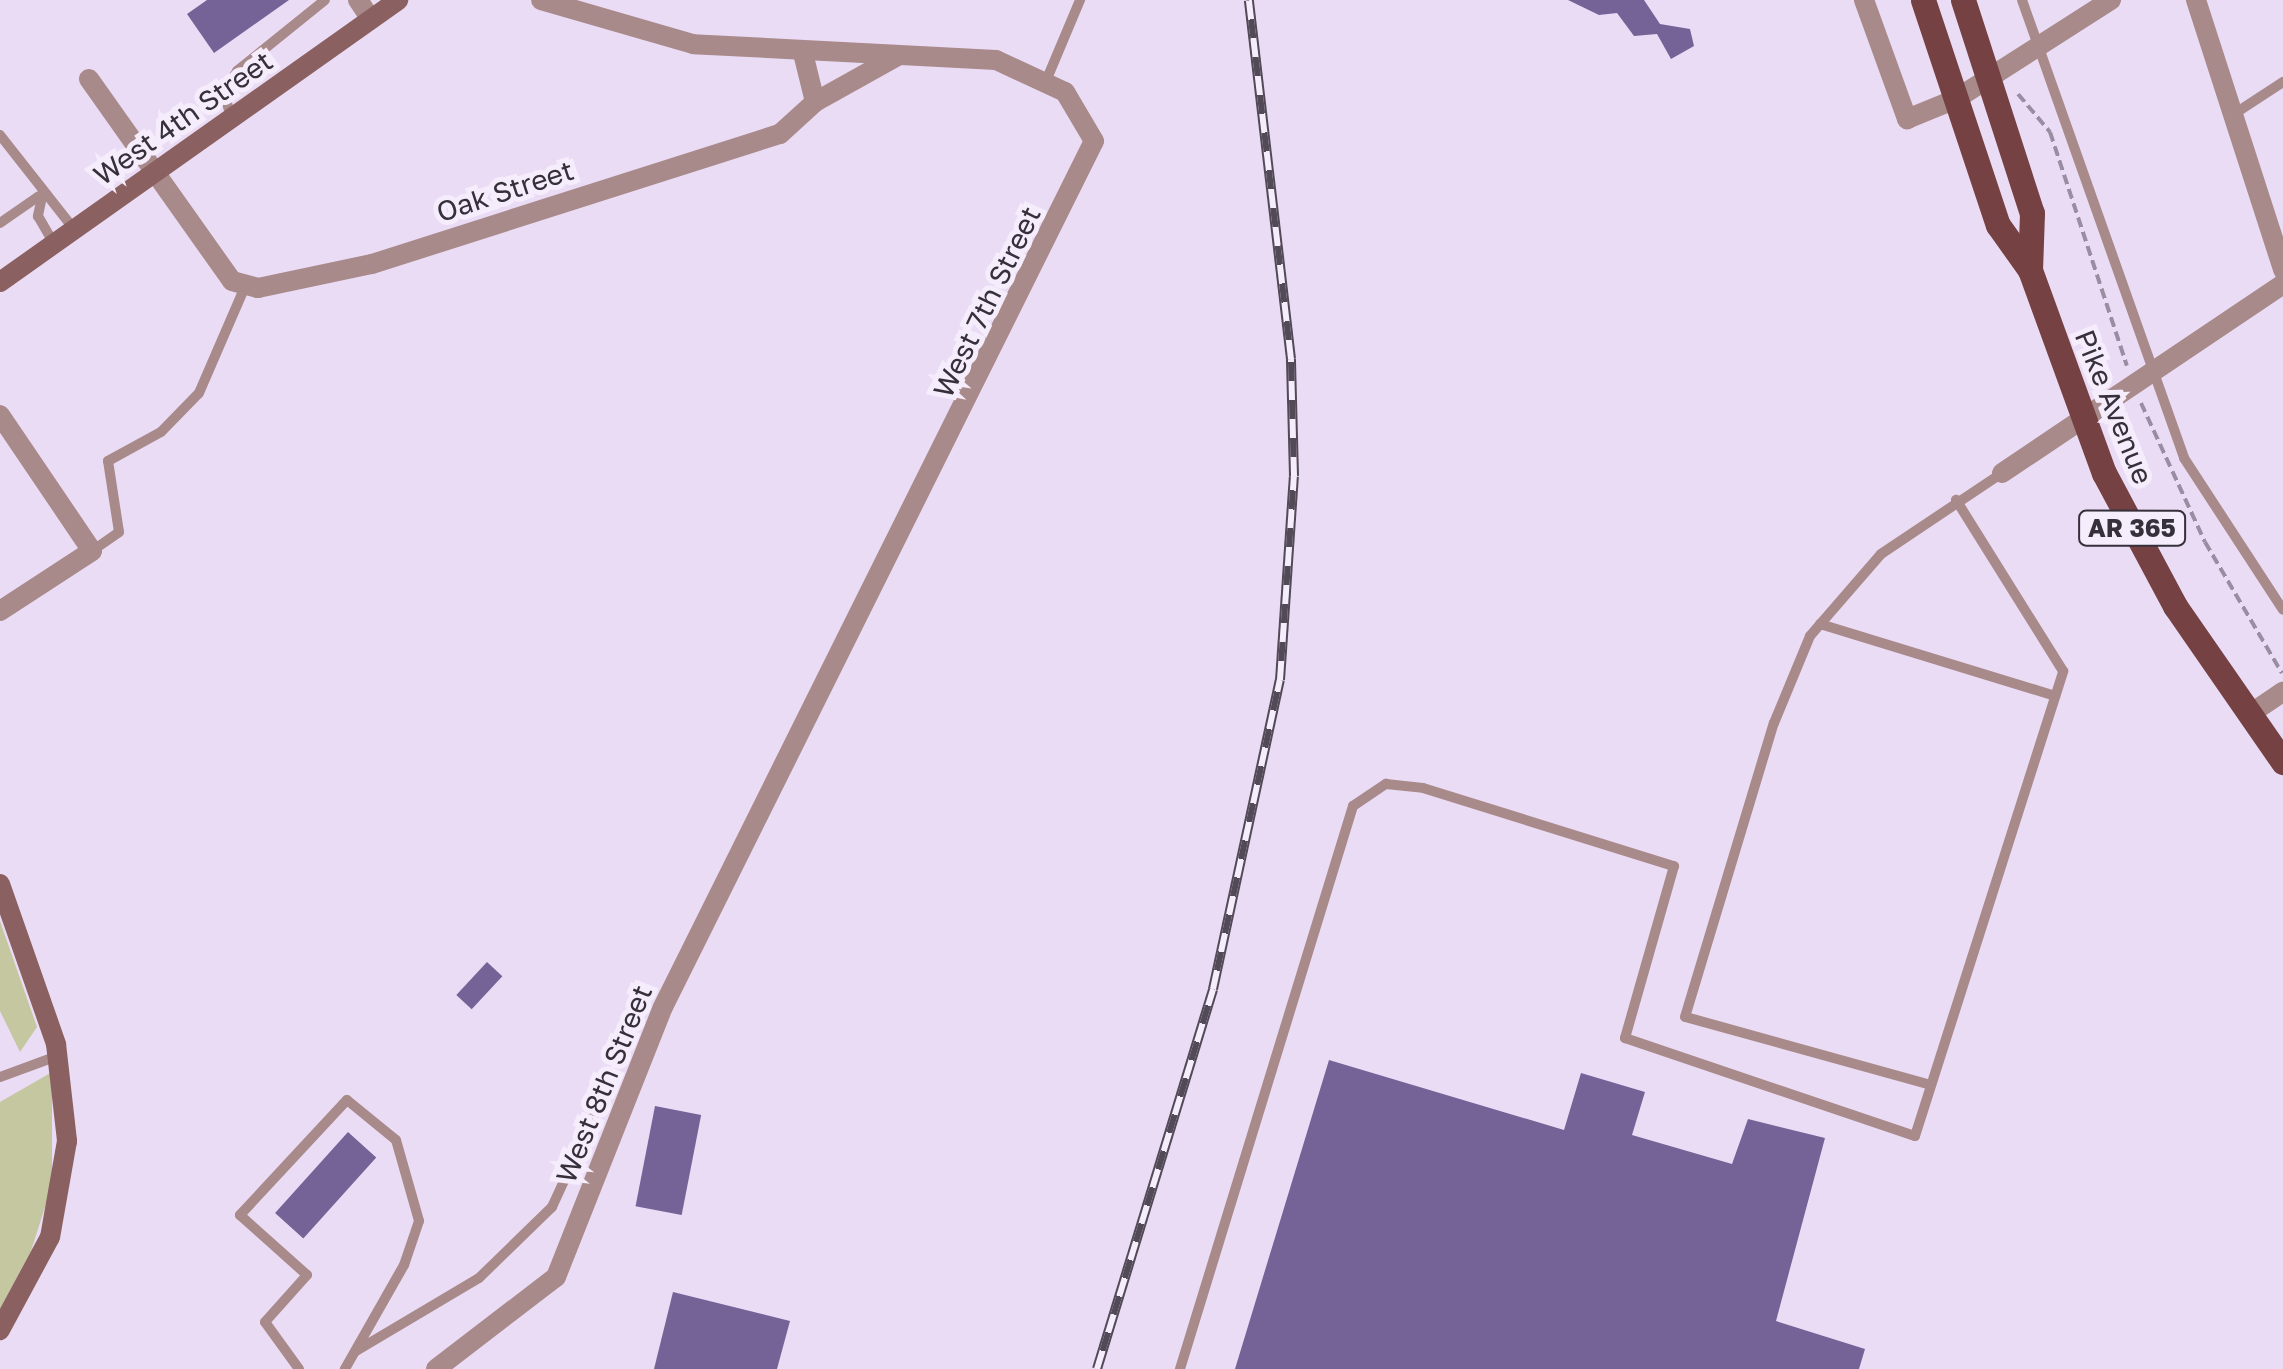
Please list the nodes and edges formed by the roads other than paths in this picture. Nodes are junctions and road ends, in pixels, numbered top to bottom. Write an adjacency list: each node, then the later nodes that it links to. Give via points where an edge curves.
1 (325, 0): 23 (lane, via 237,72 224,92)
2 (358, 0): 12 (street)
3 (398, 0): 12 (street, West 4th Street)
4 (541, 0): 14 (street, via 643,34)
5 (1080, 0): 18 (lane)
6 (1864, 0): 20 (street, via 1906,119)
7 (1923, 0): 20 (main road, Pike Avenue / AR 365)
8 (1962, 0): 17 (main road, Pike Avenue / AR 365)
9 (2022, 0): 13 (lane)
10 (2111, 0): 13 (street)
11 (2196, 0): 22 (street)
12 (371, 19): 23 (street, West 4th Street)
13 (2038, 47): 17 (street); 35 (lane)
14 (803, 53): 15 (street, West 7th Street); 21 (street)
15 (899, 55): 18 (street, West 7th Street, via 996,60); 21 (street, Oak Street)
16 (89, 79): 25 (street)
17 (1988, 79): 20 (street); 30 (main road, Pike Avenue / AR 365, via 2032,213)
18 (1046, 81): 48 (street, West 7th Street, via 1071,98 1094,141)
19 (2283, 82): 22 (lane)
20 (1956, 100): 30 (main road, Pike Avenue / AR 365, via 1998,224)
21 (815, 102): 34 (street, Oak Street, via 780,134 733,150 372,264)
22 (2234, 114): 31 (street)
23 (232, 118): 25 (street, West 4th Street)
24 (0, 136): 26 (lane)
25 (154, 172): 28 (street, West 4th Street); 34 (street)
26 (44, 192): 27 (lane); 28 (lane); 29 (lane, via 38,216)
27 (0, 222)
28 (74, 229): 29 (street, West 4th Street)
29 (54, 244): 32 (street, West 4th Street)
30 (2030, 270): 37 (main road, Pike Avenue / AR 365)
31 (2283, 270)
32 (0, 282)
33 (2283, 284): 35 (street)
34 (244, 288): 40 (lane, via 199,393 161,432 108,461 119,532)
35 (2138, 369): 37 (street, via 2136,389); 41 (lane, via 2198,484)
36 (0, 415): 40 (street)
37 (2083, 419): 38 (street); 46 (main road, Pike Avenue / AR 365, via 2151,565)
38 (2002, 473): 39 (lane)
39 (1956, 500): 43 (lane, via 1880,554); 45 (lane, via 2063,671)
40 (92, 551): 42 (street)
41 (2283, 610)
42 (0, 611)
43 (1820, 624): 45 (lane); 53 (lane, via 1774,722 1685,1017)
44 (2283, 692): 46 (street)
45 (2055, 696): 53 (lane)
46 (2250, 714): 47 (main road, Pike Avenue / AR 365)
47 (2283, 762)
48 (779, 779): 58 (street, West 8th Street, via 648,1040 556,1277)
49 (0, 884): 50 (street)
50 (58, 1056): 51 (lane); 54 (street, via 68,1141 59,1204 40,1263)
51 (0, 1077)
52 (608, 1085): 55 (lane, via 552,1207 479,1278)
53 (1931, 1085): 59 (lane, via 1915,1136 1625,1038 1674,866 1423,788 1386,784 1353,806)
54 (0, 1330)
55 (355, 1352): 56 (lane, via 418,1220 396,1140 347,1100 240,1215 307,1275 265,1322); 57 (lane)
56 (299, 1369)
57 (345, 1369)
58 (436, 1369)
59 (1180, 1369)

